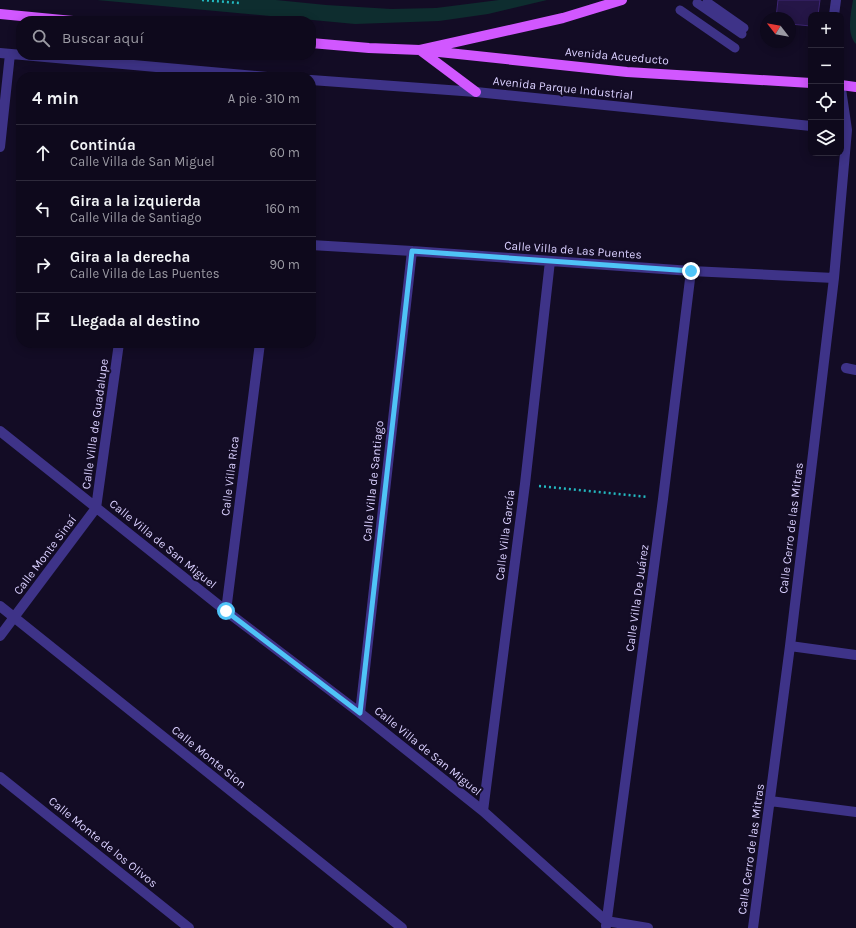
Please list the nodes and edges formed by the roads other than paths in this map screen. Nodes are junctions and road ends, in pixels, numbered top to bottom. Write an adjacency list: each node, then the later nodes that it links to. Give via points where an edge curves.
1 (622, 0): 11 (main road, via 563,18)
2 (836, 0): 5 (street)
3 (700, 1): 8 (lane)
4 (683, 9): 10 (lane)
5 (834, 12)
6 (0, 14): 7 (main road)
7 (21, 16)
8 (743, 31)
9 (316, 43): 11 (main road)
10 (736, 45)
11 (420, 50): 17 (main road, Avenida Acueducto, via 627,72); 20 (main road)
12 (5, 54): 13 (street); 24 (street)
13 (16, 55)
14 (54, 60): 15 (street)
15 (152, 72)
16 (316, 80): 20 (street, Avenida Parque Industrial)
17 (808, 83)
18 (844, 85): 19 (main road)
19 (856, 87)
20 (476, 92): 22 (street, Avenida Parque Industrial)
21 (844, 107): 23 (street, Calle Cerro de las Mitras)
22 (808, 126)
23 (848, 130): 29 (street, Calle Cerro de las Mitras)
24 (0, 147)
25 (316, 245): 26 (street, Calle Villa de Las Puentes)
26 (412, 251): 27 (street, Calle Villa de Las Puentes); 40 (street, Calle Villa de Santiago)
27 (550, 261): 28 (street, Calle Villa de Las Puentes); 43 (street, Calle Villa García, via 525,484)
28 (691, 271): 29 (street, Calle Villa de Las Puentes); 45 (street, Calle Villa De Juárez)
29 (834, 278): 38 (street, Calle Cerro de las Mitras)
30 (118, 348): 33 (street, Calle Villa de Guadalupe)
31 (259, 348): 35 (street, Calle Villa Rica)
32 (0, 431): 33 (street, Calle Villa de San Miguel)
33 (96, 508): 35 (street, Calle Villa de San Miguel); 36 (street, Calle Monte Sinaí)
34 (0, 606): 36 (street, Calle Monte Sion)
35 (226, 611): 40 (street, Calle Villa de San Miguel)
36 (14, 618): 37 (street, Calle Monte Sinaí); 47 (street, Calle Monte Sion)
37 (0, 636)
38 (790, 646): 39 (street); 42 (street, Calle Cerro de las Mitras)
39 (856, 655)
40 (360, 713): 43 (street, Calle Villa de San Miguel)
41 (0, 777): 46 (street, Calle Monte de los Olivos)
42 (770, 801): 44 (street); 49 (street, Calle Cerro de las Mitras)
43 (483, 811): 45 (street, Calle Villa de San Miguel)
44 (856, 812)
45 (606, 925): 48 (street)
46 (189, 928)
47 (402, 928)
48 (648, 928)
49 (753, 928)

